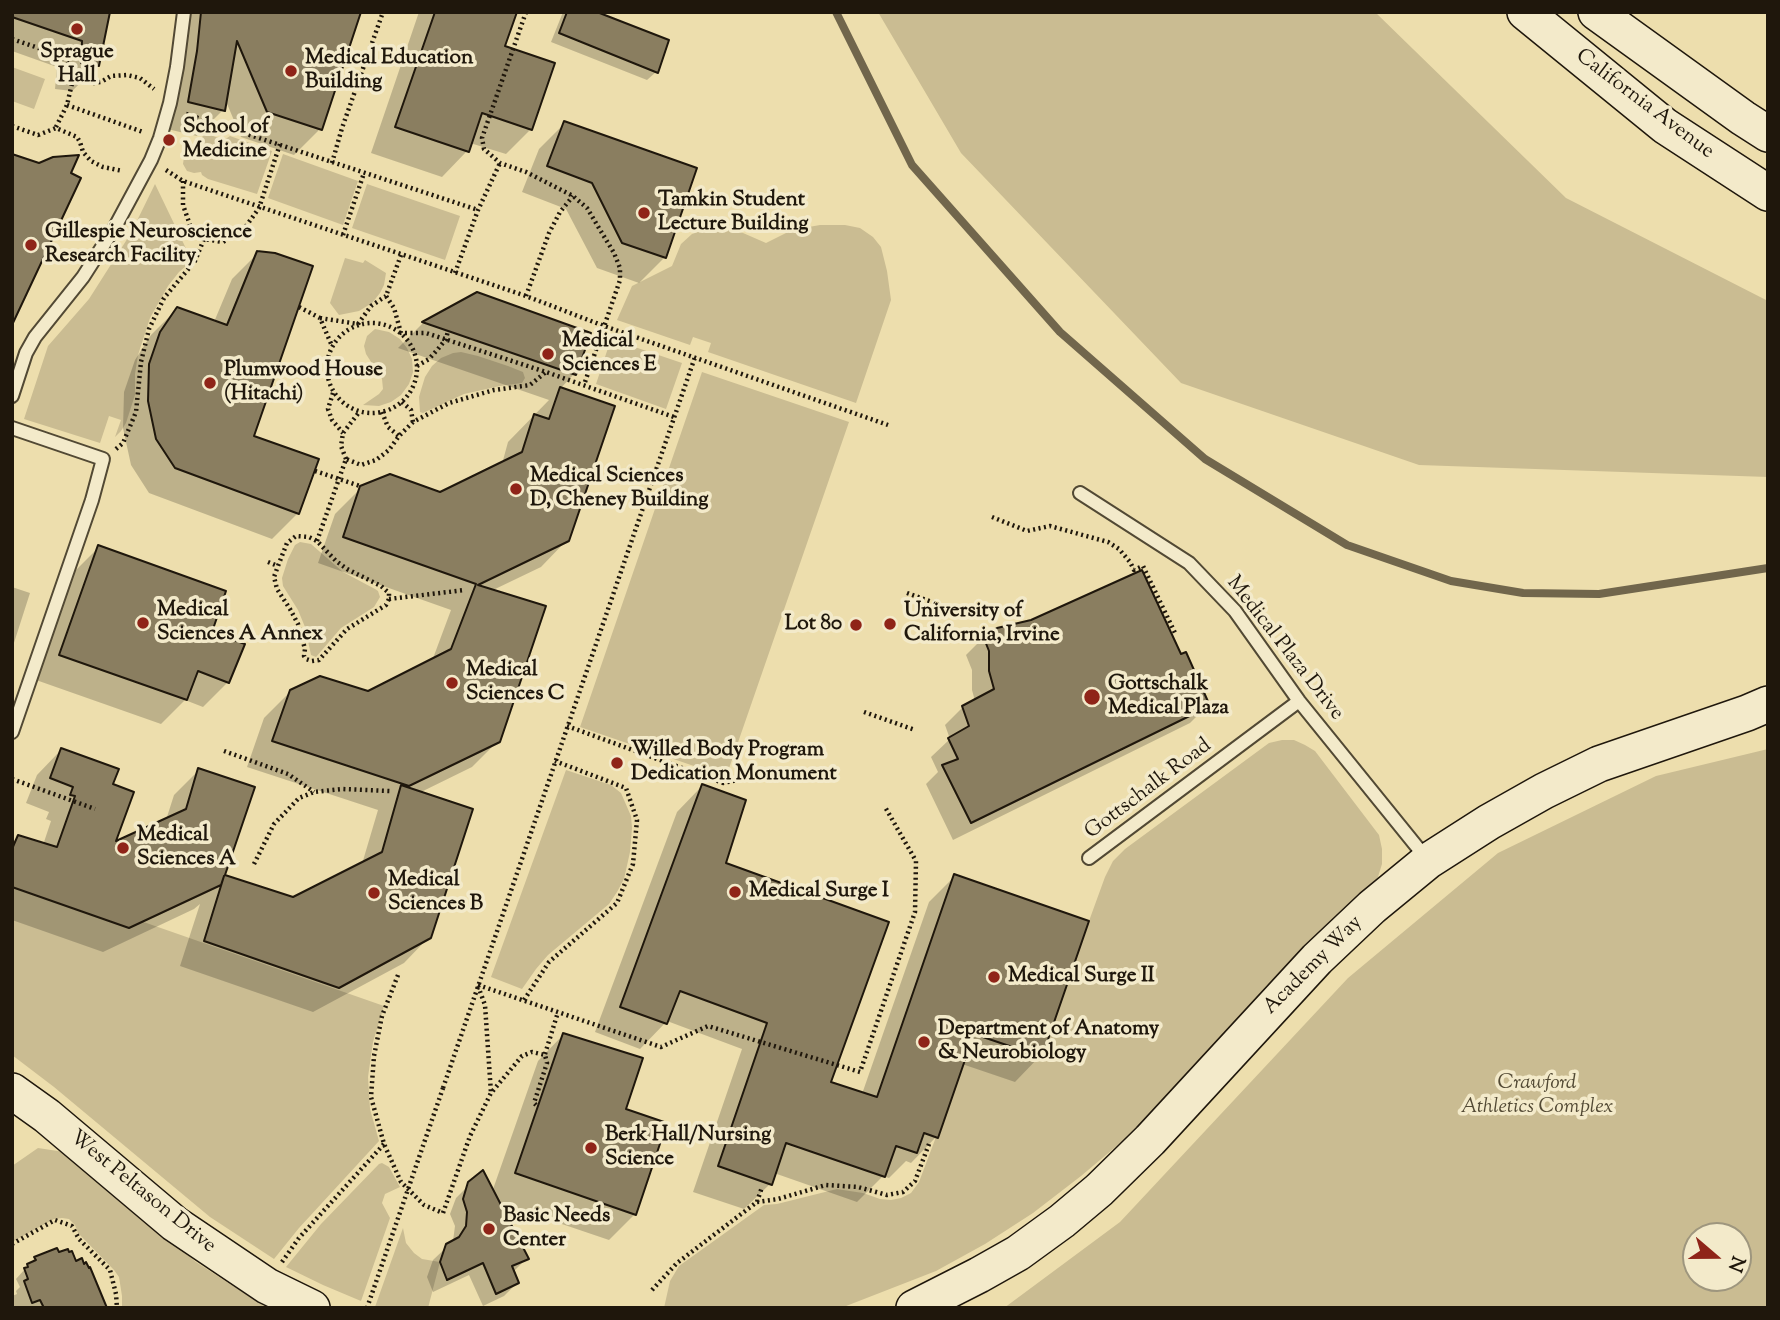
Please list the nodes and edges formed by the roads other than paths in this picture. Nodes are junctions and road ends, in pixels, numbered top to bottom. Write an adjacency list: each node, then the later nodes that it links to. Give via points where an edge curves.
1 (184, 12): 6 (lane, via 170,103 151,160 83,277 35,337)
2 (1525, 12): 5 (street, California Avenue, via 1665,126)
3 (1596, 12): 4 (street)
4 (1768, 134)
5 (1768, 193)
6 (12, 396)
7 (12, 428): 11 (lane, via 103,458)
8 (1080, 493): 9 (lane, Medical Plaza Drive, via 1189,563 1235,611)
9 (1299, 701): 12 (lane, Gottschalk Road); 13 (lane, Medical Plaza Drive)
10 (1768, 704): 13 (street, Academy Way, via 1598,764 1489,822)
11 (12, 732)
12 (1089, 859)
13 (1428, 861): 16 (street, Academy Way, via 1317,959 1099,1190 1018,1252)
14 (12, 1091): 15 (street, West Peltason Drive, via 175,1224 267,1286)
15 (312, 1308)
16 (914, 1308)

